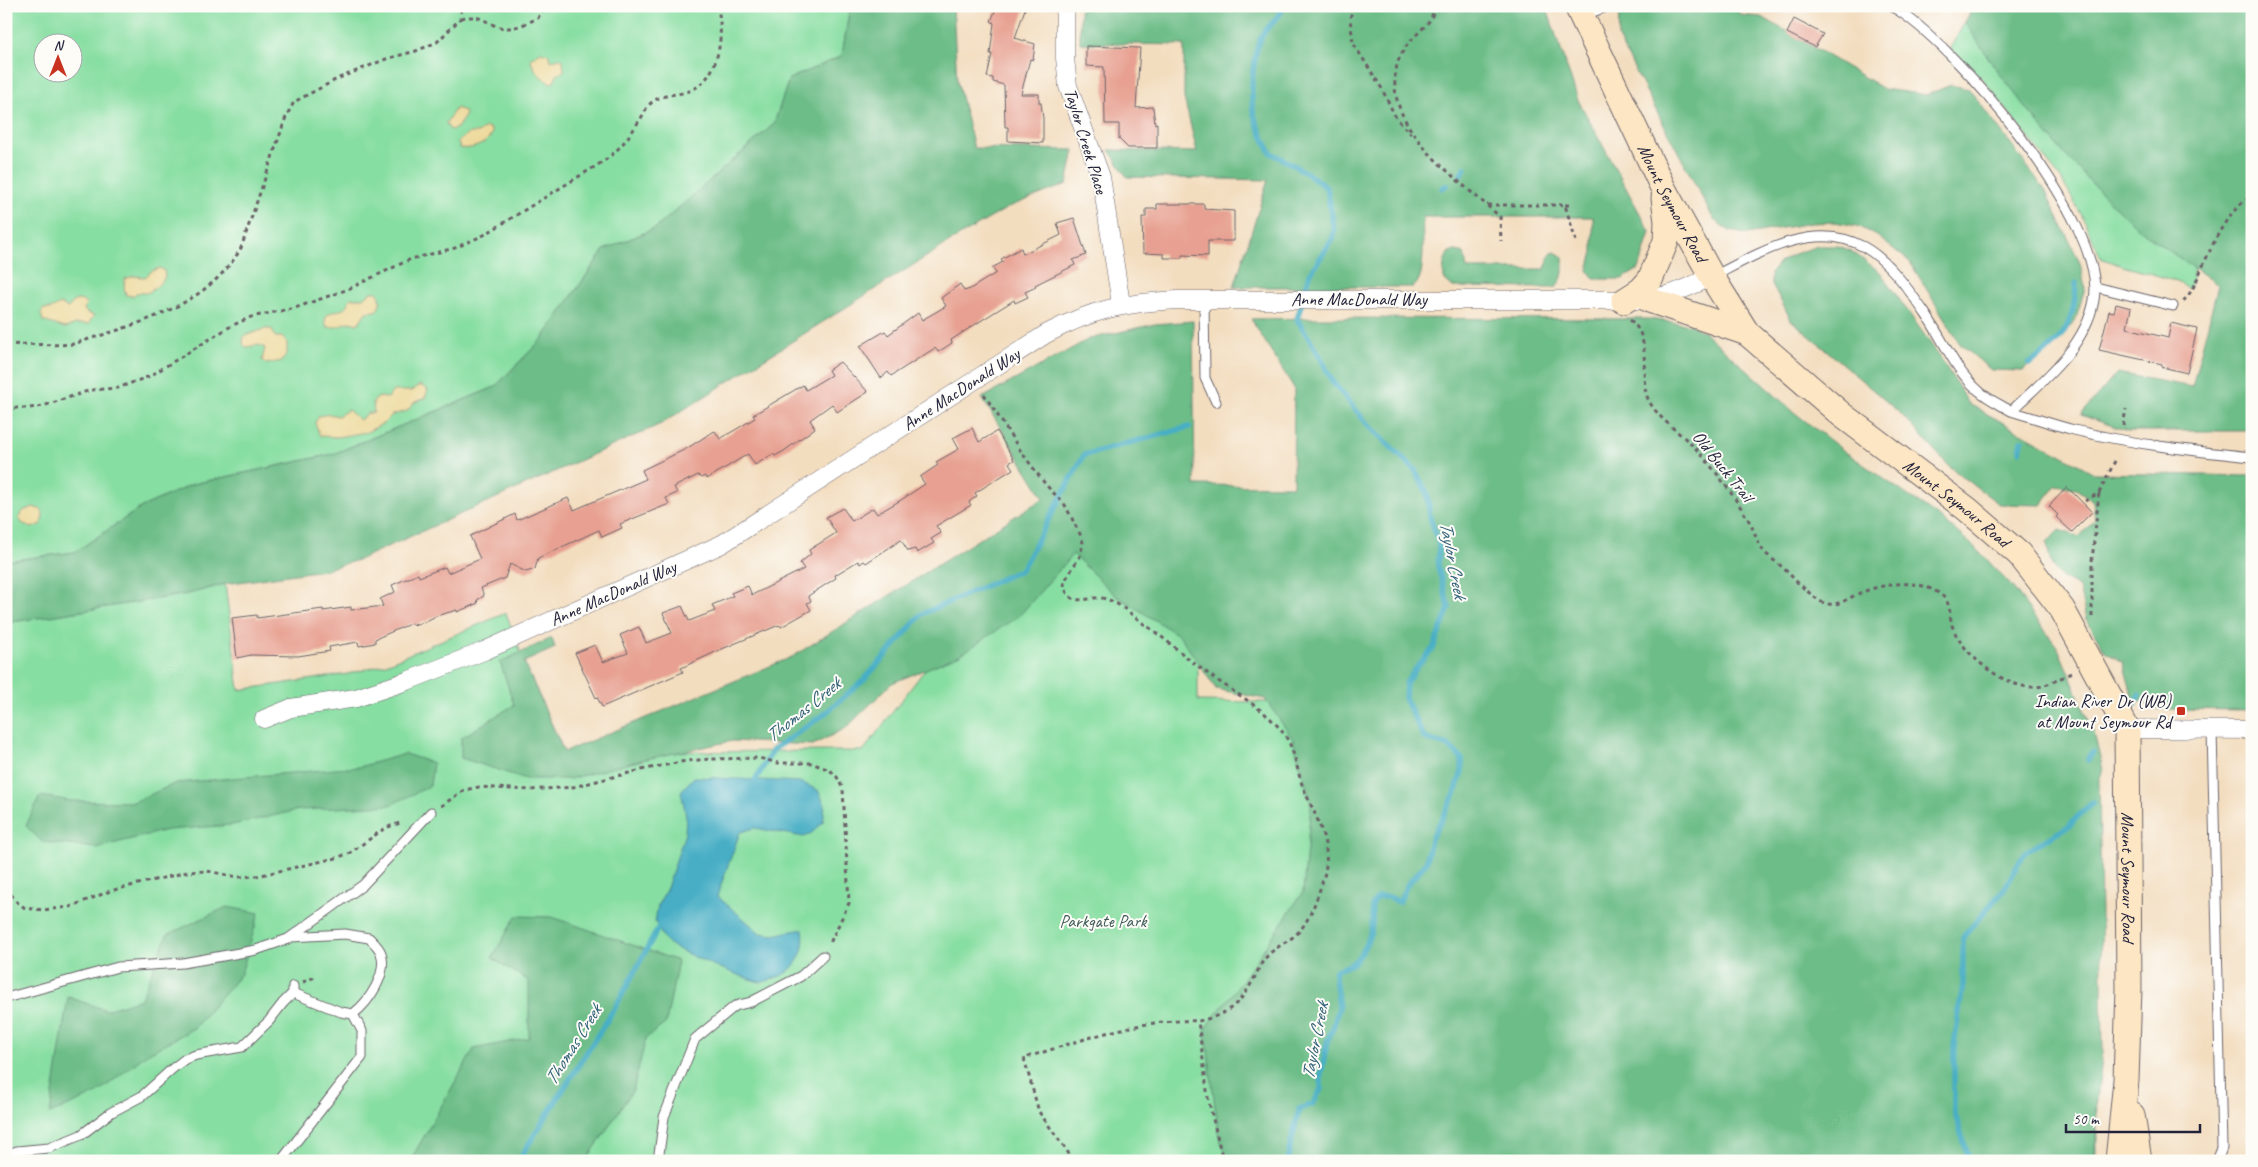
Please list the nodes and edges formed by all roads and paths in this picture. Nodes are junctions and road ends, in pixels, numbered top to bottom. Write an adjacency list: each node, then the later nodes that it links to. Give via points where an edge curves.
1 (461, 6): 10 (path)
2 (547, 6): 10 (path, via 538,18 509,28 483,18)
3 (717, 6): 30 (path, via 720,15 719,48 713,66 699,85 650,104 621,149 484,235 455,248 410,259 346,290 295,308 251,317 150,376 128,385 91,390 30,408)
4 (1064, 6): 23 (street, Taylor Creek Place, via 1068,86 1101,177)
5 (1354, 6): 11 (path, via 1350,18 1353,43 1396,118)
6 (1436, 6): 11 (path, via 1430,20 1407,44 1396,73 1400,107)
7 (1609, 6): 9 (lane)
8 (1891, 6): 20 (lane, via 1934,40 1982,89 2055,184 2090,256)
9 (1578, 12): 12 (street, Mount Seymour Road)
10 (461, 18): 27 (path, via 437,42 339,78 294,102 241,248 219,277 188,302 73,344)
11 (1414, 136): 14 (path, via 1456,180)
12 (1663, 188): 19 (street, Mount Seymour Road); 25 (street, via 1666,242 1650,280)
13 (2252, 196): 24 (path, via 2233,213 2221,230 2185,300)
14 (1487, 205): 15 (path); 17 (path, via 1500,217)
15 (1565, 205): 16 (path); 18 (path)
16 (1570, 205)
17 (1501, 241)
18 (1576, 242)
19 (1712, 277): 22 (street, Anne MacDonald Way); 26 (street, Mount Seymour Road); 32 (lane, via 1769,248 1801,239 1834,238 1864,247 1895,275 1979,392)
20 (2096, 287): 24 (lane); 32 (lane, via 2083,332 2064,358)
21 (1204, 300): 23 (street, Anne MacDonald Way); 25 (street, Anne MacDonald Way, via 1323,300); 29 (lane, via 1205,378)
22 (1649, 300): 25 (street, Anne MacDonald Way); 26 (street)
23 (1121, 304): 28 (street, Anne MacDonald Way, via 1071,321 1046,334)
24 (2173, 306)
25 (1626, 309): 39 (path, Old Buck Trail, via 1643,343 1644,386 1659,416 1697,450 1734,496 1762,550 1806,591 1822,602 1838,603 1862,592 1894,585 1928,587 1947,601 1952,626 1969,652 1991,671 2023,687 2049,684)
26 (1747, 333): 39 (street, Mount Seymour Road, via 1842,415 1967,508 2019,554 2062,609)
27 (6, 345)
28 (975, 381): 40 (street, Anne MacDonald Way, via 722,544 484,651 398,685 356,698 291,708); 50 (path, via 1040,478 1063,500 1082,538 1081,552 1064,585 1071,598 1101,598 1115,603 1274,722 1293,751 1304,790 1325,837 1326,869 1303,925 1268,955 1248,990 1234,1005 1218,1017)
29 (1216, 402)
30 (6, 408)
31 (2126, 409): 33 (path)
32 (2011, 411): 34 (lane, via 2120,440)
33 (2123, 426)
34 (2252, 457)
35 (2116, 459): 36 (path)
36 (2098, 493): 37 (path); 38 (path, via 2092,561)
37 (2085, 500)
38 (2092, 624)
39 (2092, 666): 41 (street, Mount Seymour Road)
40 (264, 719)
41 (2127, 729): 42 (street); 51 (street, Mount Seymour Road, via 2129,988)
42 (2212, 730): 43 (street); 59 (lane, via 2222,1148)
43 (2252, 730)
44 (432, 812): 45 (path, via 385,828 350,853 257,876 187,872 110,891 70,907 43,910 25,908); 46 (lane, via 363,885); 47 (path, via 464,790 478,787 573,788 686,761 758,758 821,766 837,777 843,789 849,903)
45 (6, 888)
46 (291, 937): 48 (lane, via 256,950 183,963 118,967); 49 (lane, via 345,934 369,938 375,944 381,952 380,976)
47 (823, 956): 54 (lane, via 801,976 751,1002 734,1006 695,1040 664,1117)
48 (6, 998)
49 (353, 1014): 52 (lane, via 341,1012 294,989 269,1021 242,1047 185,1059 142,1096 110,1113 81,1135 49,1148); 53 (lane, via 362,1031 362,1057)
50 (1198, 1021): 55 (path, via 1166,1020 1127,1028 1024,1058 1039,1112); 56 (path, via 1208,1098)
51 (2126, 1080): 57 (street, Mount Seymour Road); 58 (street, Mount Seymour Road)
52 (6, 1155)
53 (281, 1161)
54 (658, 1161)
55 (1074, 1161)
56 (1223, 1161)
57 (2118, 1161)
58 (2139, 1161)
59 (2217, 1161)

